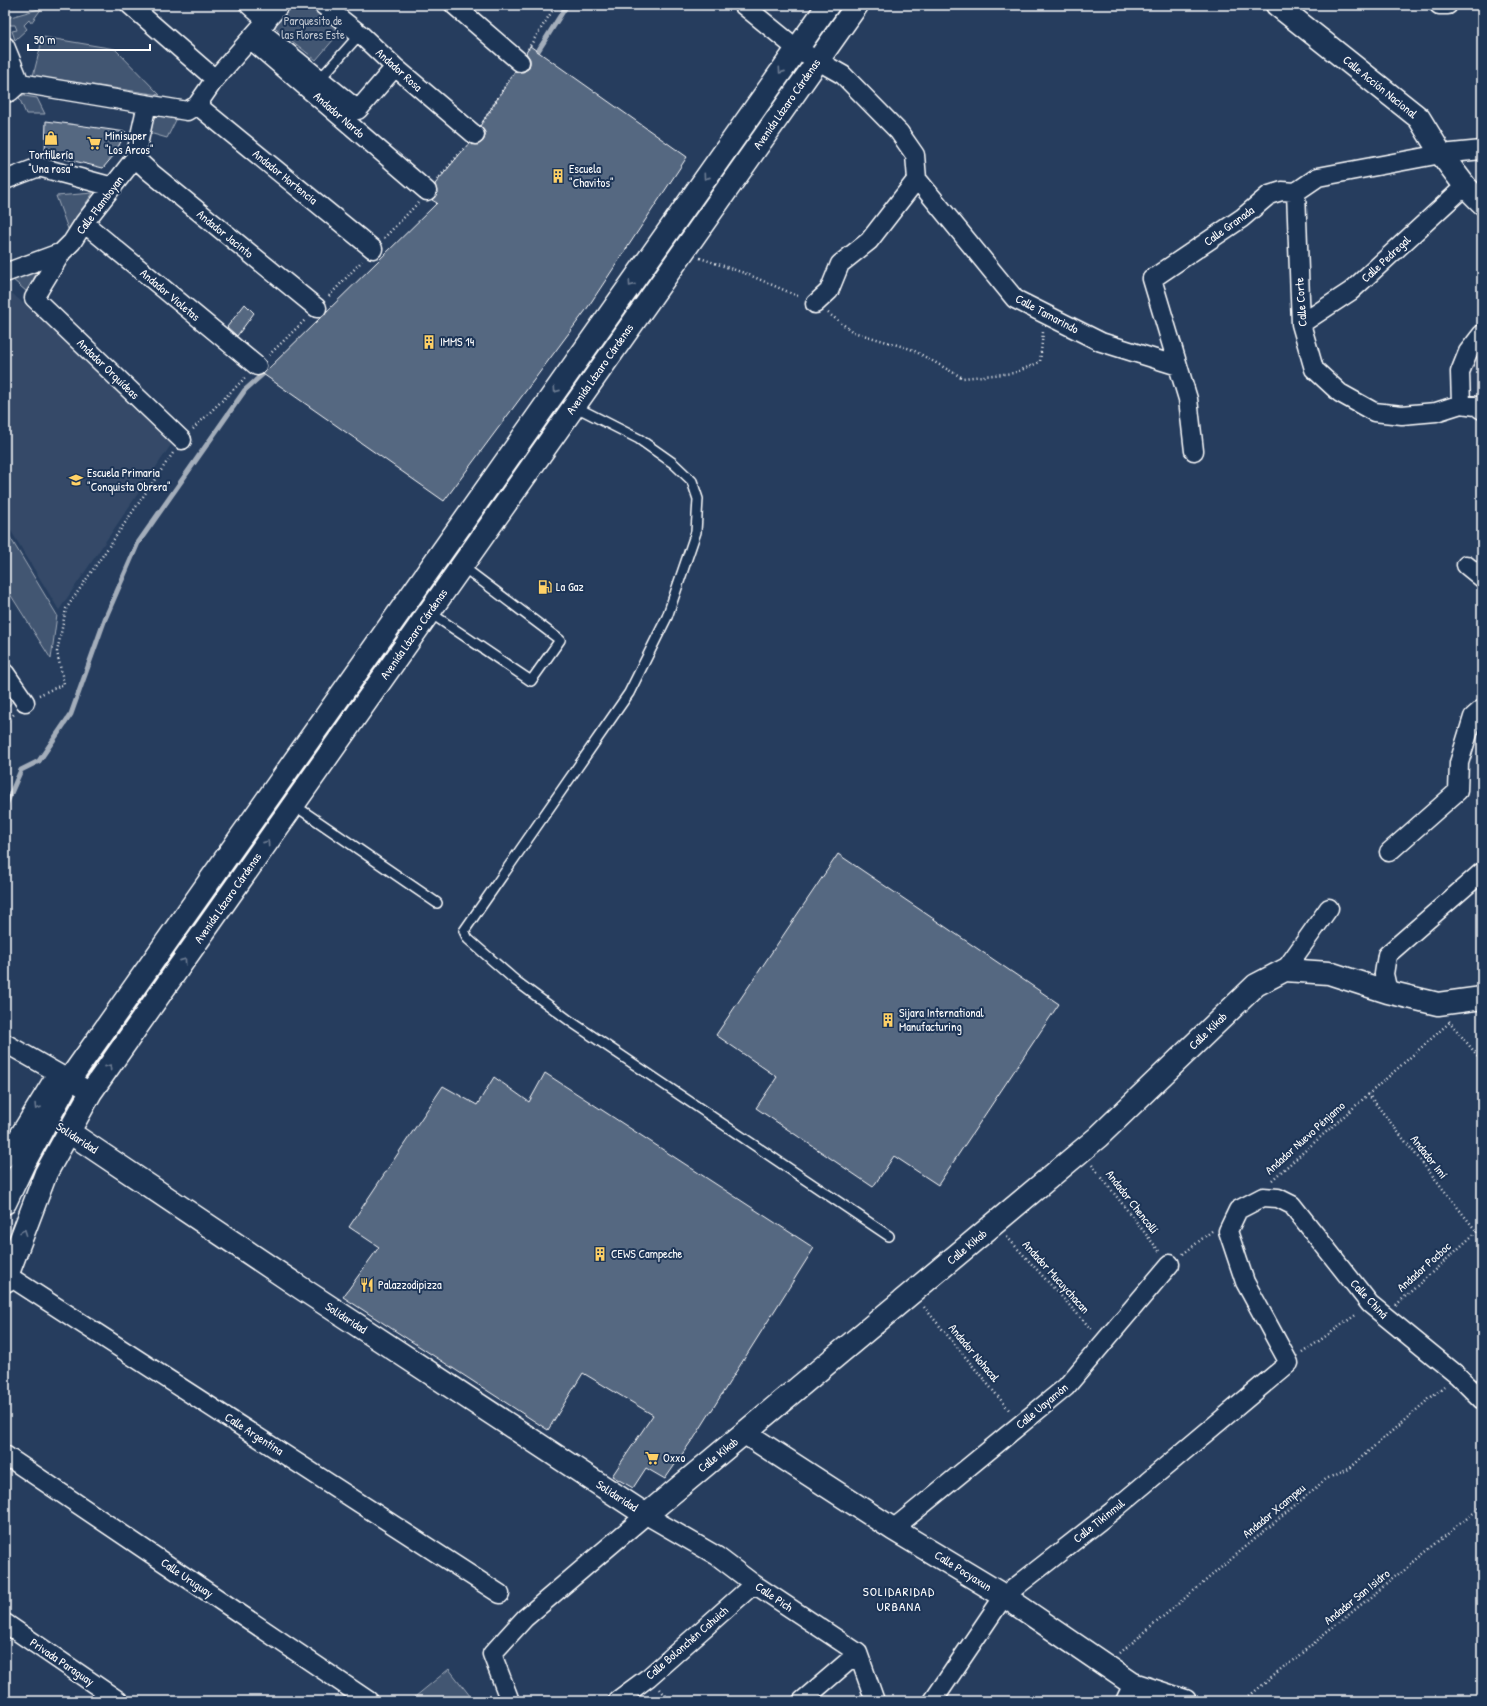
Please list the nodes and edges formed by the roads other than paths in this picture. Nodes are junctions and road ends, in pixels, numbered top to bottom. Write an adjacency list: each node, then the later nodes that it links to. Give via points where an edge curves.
1 (130, 5): 19 (street)
2 (249, 5): 12 (street, Andador Nardo)
3 (280, 5): 12 (street)
4 (323, 5): 13 (street, Andador Rosa)
5 (454, 5): 17 (street)
6 (743, 5): 15 (street)
7 (828, 5): 15 (main road, Avenida Lázaro Cárdenas)
8 (857, 5): 16 (main road, Avenida Lázaro Cárdenas)
9 (1277, 5): 26 (main road, Calle Acción Nacional, via 1419,118)
10 (1439, 5): 11 (street)
11 (1448, 5)
12 (258, 30): 19 (street); 20 (street); 30 (street, Andador Nardo)
13 (360, 34): 18 (street, Andador Rosa); 20 (lane)
14 (5, 46): 21 (street)
15 (797, 48): 16 (street); 44 (main road, Avenida Lázaro Cárdenas, one-way to 44)
16 (818, 61): 28 (street, via 843,75 899,132 915,154); 47 (main road, Avenida Lázaro Cárdenas)
17 (520, 62)
18 (395, 67): 20 (street, via 358,110); 24 (street, Andador Rosa)
19 (215, 79): 23 (street)
20 (320, 79)
21 (12, 89): 22 (street, via 48,89)
22 (147, 104): 23 (street, via 187,111); 27 (street, Calle Flamboyan)
23 (197, 105): 36 (street, Andador Hortencia)
24 (474, 134)
25 (1482, 150): 26 (street)
26 (1441, 154): 31 (main road, Calle Acción Nacional); 33 (street, via 1318,177)
27 (136, 158): 32 (street, Calle Flamboyan); 41 (street, Andador Jacinto)
28 (917, 179): 40 (street, via 869,241 840,264 829,291); 46 (street, Calle Tamarindo, via 1014,299 1101,342)
29 (5, 180): 32 (street, via 39,167)
30 (431, 186)
31 (1465, 186): 34 (main road, Calle Acción Nacional); 42 (street, Calle Pedregal, via 1351,291)
32 (113, 187): 35 (street, Calle Flamboyan)
33 (1296, 192): 42 (street, Calle Corte); 46 (street, Calle Granada, via 1282,191 1269,195 1242,218 1152,279)
34 (1482, 203)
35 (84, 224): 37 (street, Calle Flamboyan); 45 (street, Andador Violetas)
36 (373, 249)
37 (62, 252): 38 (street); 39 (street, Calle Flamboyan)
38 (5, 273)
39 (34, 298): 51 (street, Andador Orquídeas)
40 (815, 304)
41 (317, 308)
42 (1301, 324): 48 (street, Calle Corte, via 1314,369 1340,393 1374,412 1402,415 1436,412)
43 (1482, 334): 48 (street, via 1468,352 1460,372)
44 (581, 355): 47 (main road); 53 (main road, Avenida Lázaro Cárdenas, one-way to 53)
45 (257, 366)
46 (1178, 366): 52 (street, Calle Granada, via 1188,399)
47 (600, 369): 49 (main road, Avenida Lázaro Cárdenas)
48 (1461, 404): 50 (street, via 1476,406)
49 (574, 406): 54 (main road, Avenida Lázaro Cárdenas); 77 (lane, via 639,440 673,463 692,481 698,499 696,532 667,616 629,693 464,930 468,939 516,981 570,1021)
50 (1482, 410)
51 (182, 440)
52 (1194, 451)
53 (502, 467): 54 (main road); 71 (main road, Avenida Lázaro Cárdenas)
54 (522, 480): 56 (main road, Avenida Lázaro Cárdenas)
55 (1466, 565): 57 (street)
56 (462, 566): 58 (main road, Avenida Lázaro Cárdenas); 58 (lane, via 560,640 544,664 531,681)
57 (1482, 578)
58 (429, 612): 62 (main road, Avenida Lázaro Cárdenas)
59 (5, 673): 60 (street)
60 (25, 702)
61 (1482, 709): 63 (street, via 1473,716 1459,763 1458,791)
62 (294, 805): 65 (lane); 72 (main road, Avenida Lázaro Cárdenas, one-way to 62)
63 (1389, 852)
64 (1482, 872): 68 (street, via 1387,956 1384,974)
65 (437, 903)
66 (1329, 908): 67 (street)
67 (1284, 970): 68 (main road, via 1329,973); 82 (main road, Calle Kikab, via 1256,985 1081,1152)
68 (1388, 992): 69 (main road, via 1438,1004)
69 (1482, 998)
70 (5, 1043): 71 (street)
71 (63, 1077): 72 (street); 73 (main road, Avenida Lázaro Cárdenas); 75 (street, one-way to 75)
72 (91, 1092): 74 (main road, Avenida Lázaro Cárdenas)
73 (48, 1120): 74 (street, Solidaridad); 76 (main road, Avenida Lázaro Cárdenas)
74 (69, 1132): 79 (main road, Avenida Lázaro Cárdenas, one-way to 74, via 46,1173); 84 (main road, Solidaridad)
75 (6, 1153)
76 (5, 1203)
77 (890, 1236)
78 (1170, 1264): 85 (street, Calle Uayamón, via 1066,1388)
79 (6, 1278): 87 (street, Calle Argentina)
80 (1289, 1363): 81 (street, Calle Chiná, via 1245,1282 1228,1231 1238,1210 1265,1190 1292,1205 1377,1310 1457,1375); 88 (street, Calle Tikinmul, via 1115,1509)
81 (1482, 1400)
82 (745, 1433): 84 (main road, Calle Kikab); 85 (main road, Calle Pocyaxun)
83 (5, 1454): 94 (street, Calle Uruguay)
84 (646, 1515): 86 (street, Calle Pich, via 717,1556); 95 (street, Calle Kikab, via 525,1618 492,1654)
85 (893, 1529): 88 (main road, Calle Pocyaxun)
86 (754, 1584): 90 (street, Calle Pich); 92 (street, Calle Bolonchén Cahuich, via 649,1677)
87 (500, 1594)
88 (1004, 1596): 91 (main road, Calle Pocyaxun, via 1105,1665); 98 (street, Calle Tikinmul)
89 (5, 1623): 93 (street, Privada Paraguay)
90 (858, 1653): 96 (street); 97 (street)
91 (1129, 1692): 99 (main road, Calle Pocyaxun)
92 (618, 1700)
93 (119, 1701)
94 (369, 1701)
95 (510, 1701)
96 (802, 1701)
97 (875, 1701)
98 (933, 1701)
99 (1185, 1701)

